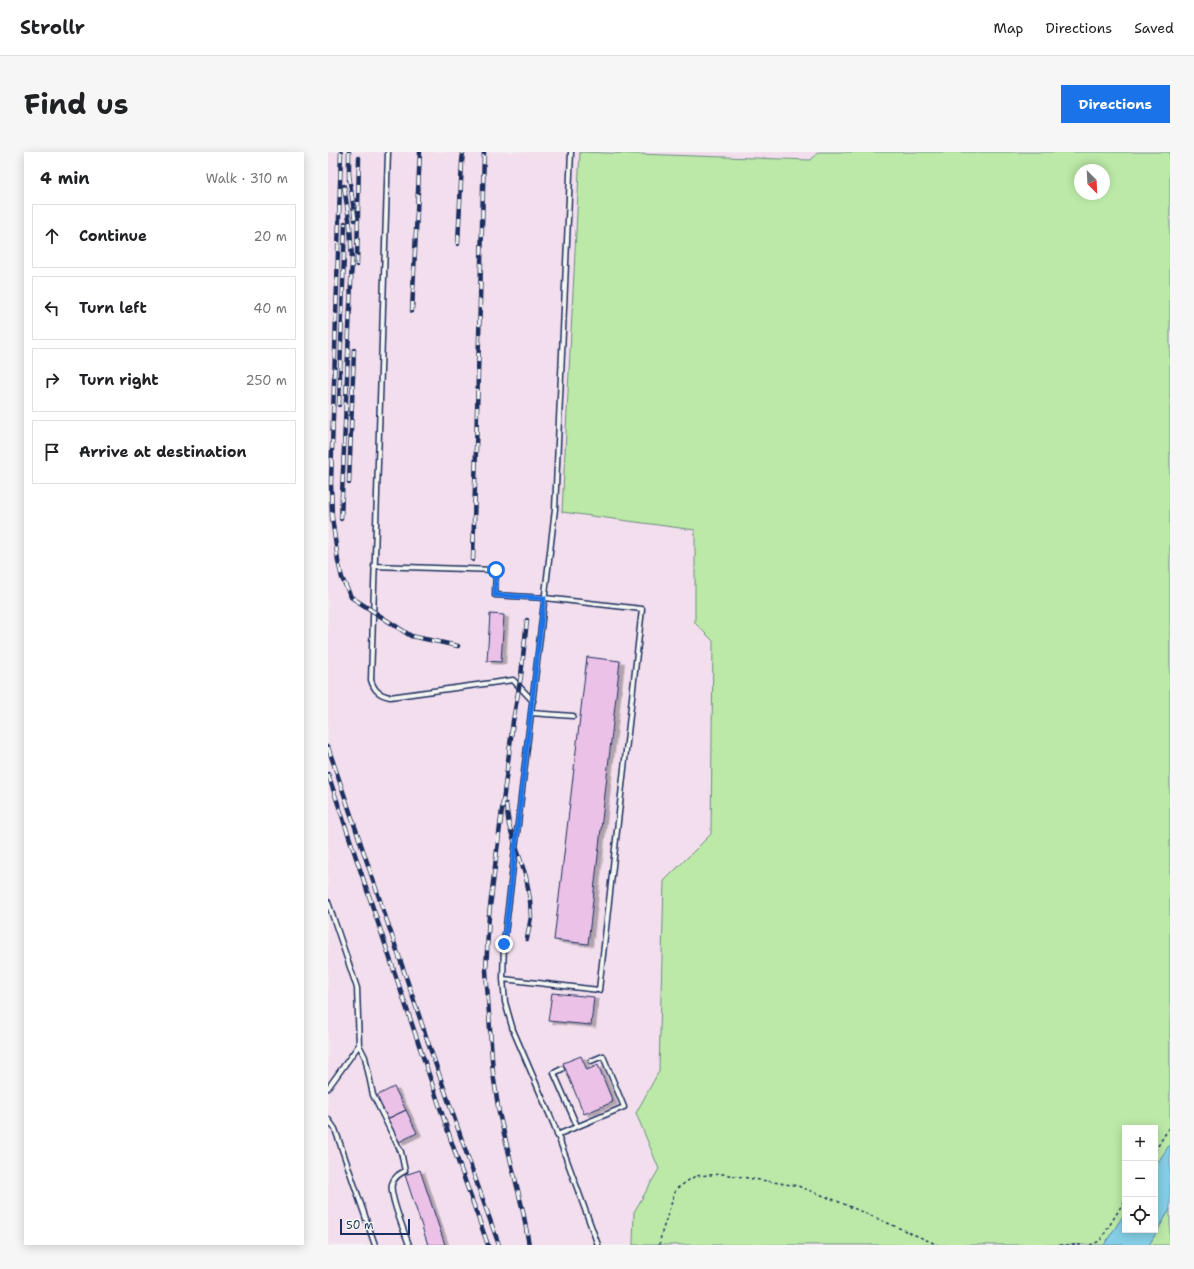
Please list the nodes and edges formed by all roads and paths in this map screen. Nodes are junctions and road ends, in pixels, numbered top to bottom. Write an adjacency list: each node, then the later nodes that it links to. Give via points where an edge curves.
1 (388, 152): 3 (lane)
2 (570, 152): 4 (lane, via 555,509)
3 (374, 566): 4 (lane, via 496,570 495,595); 5 (lane, via 371,680 377,692 390,697 513,680)
4 (544, 598): 5 (lane); 9 (lane, via 642,609 598,990)
5 (533, 701): 6 (lane)
6 (531, 712): 7 (lane); 9 (lane, via 504,944)
7 (573, 716)
8 (328, 902): 10 (lane, via 357,988)
9 (503, 979): 17 (lane, via 505,1002 514,1030)
10 (359, 1045): 13 (lane); 21 (lane, via 365,1057 373,1095 401,1152 405,1171 396,1176 392,1185 392,1195)
11 (591, 1061): 15 (lane, via 603,1056 624,1106)
12 (562, 1069): 15 (lane, via 554,1073)
13 (328, 1088)
14 (328, 1119): 20 (lane, via 335,1129)
15 (577, 1126): 17 (lane)
16 (1170, 1126): 18 (path)
17 (557, 1135): 22 (lane)
18 (1158, 1146)
19 (1122, 1205): 27 (path, via 1100,1240)
20 (375, 1245)
21 (409, 1245)
22 (598, 1245)
23 (659, 1245): 24 (path, via 676,1189 695,1176 723,1174 798,1186)
24 (938, 1245)
25 (1060, 1245): 26 (path)
26 (1081, 1245)
27 (1090, 1245)

